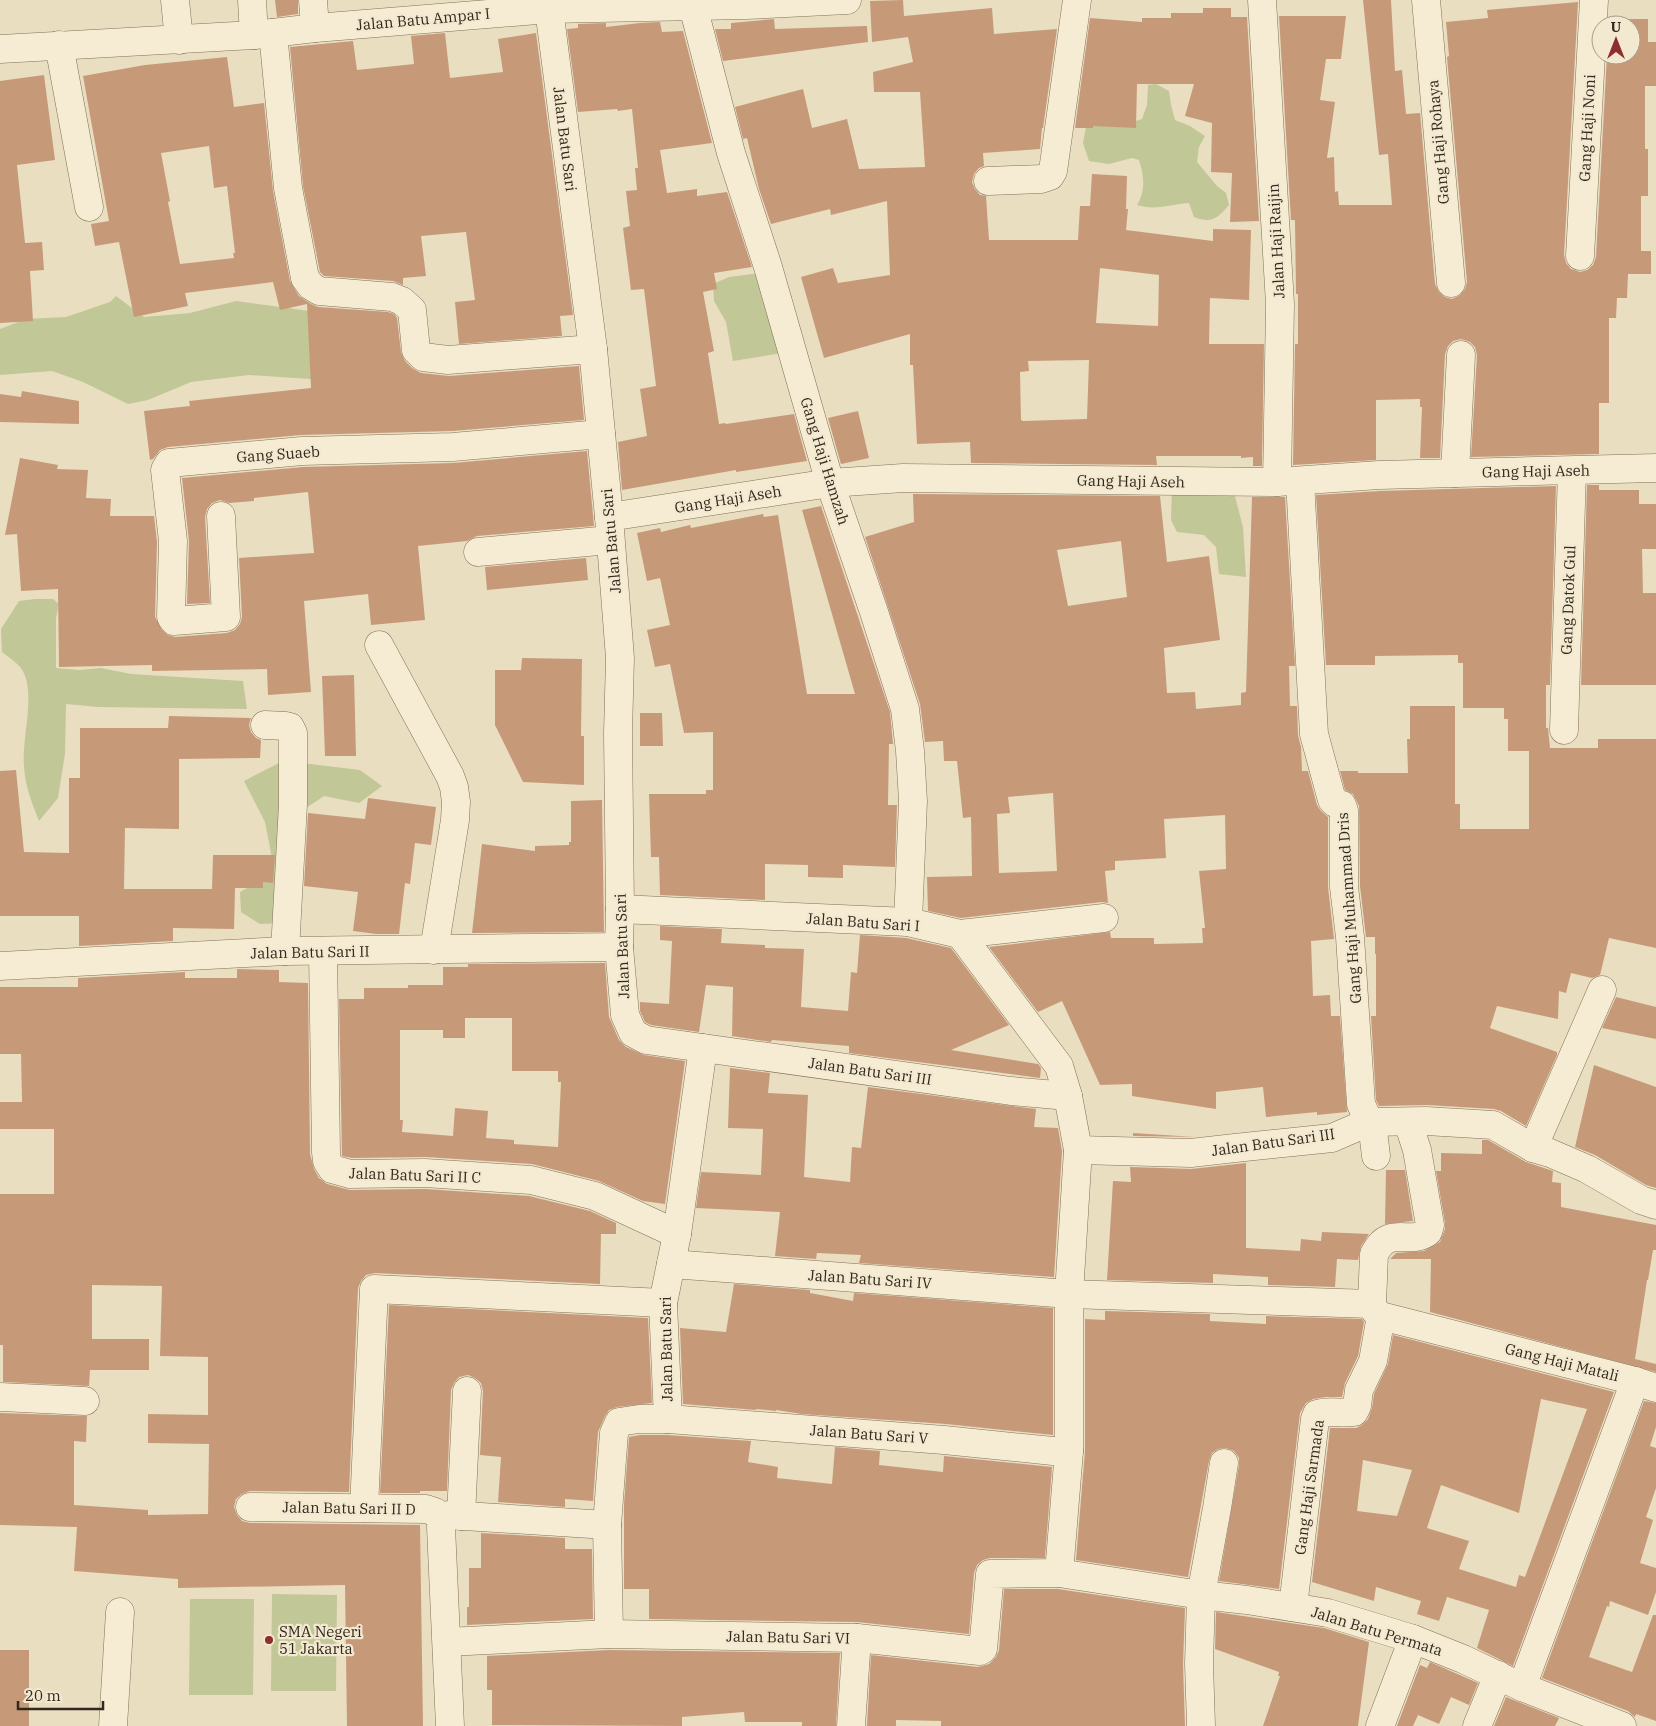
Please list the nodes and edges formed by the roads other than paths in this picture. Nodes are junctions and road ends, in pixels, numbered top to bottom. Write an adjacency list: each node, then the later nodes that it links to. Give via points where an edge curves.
1 (175, 0): 15 (street)
2 (252, 0): 14 (street)
3 (313, 0): 13 (street)
4 (847, 0): 9 (street, Jalan Batu Ampar I)
5 (1077, 0): 18 (street, via 1053,171 1041,179)
6 (1262, 0): 28 (street, Jalan Haji Raijin)
7 (1426, 0): 21 (street, Gang Haji Rohaya)
8 (1594, 0): 20 (street, Gang Haji Noni)
9 (746, 2): 10 (street, Jalan Batu Ampar I)
10 (693, 6): 11 (street, Jalan Batu Ampar I); 29 (street, Gang Haji Hamzah, via 731,153 768,267)
11 (548, 9): 12 (street, Jalan Batu Ampar I); 22 (street, Jalan Batu Sari)
12 (365, 12): 13 (street, Jalan Batu Ampar I)
13 (315, 28): 14 (street, Jalan Batu Ampar I)
14 (263, 34): 15 (street, Jalan Batu Ampar I); 22 (street, via 305,278 311,286 319,291 392,297 402,301 412,310 416,350 423,357 448,360)
15 (179, 40): 16 (street, Jalan Batu Ampar I)
16 (59, 45): 17 (street, Jalan Batu Ampar I); 19 (street)
17 (0, 49)
18 (988, 181)
19 (89, 207)
20 (1580, 256)
21 (1451, 283)
22 (593, 349): 24 (street, Jalan Batu Sari)
23 (1461, 355): 27 (street)
24 (601, 434): 30 (street, Gang Suaeb, via 453,447 302,451 169,463 165,470 173,541 172,620 224,618 227,615); 31 (street, Jalan Batu Sari)
25 (1656, 468): 26 (street, Gang Haji Aseh)
26 (1572, 471): 27 (street, Gang Haji Aseh); 35 (street, Gang Datok Gul)
27 (1455, 473): 28 (street, Gang Haji Aseh)
28 (1289, 482): 29 (street, Gang Haji Aseh, via 903,478); 49 (street, Gang Haji Muhammad Dris, via 1314,734 1332,800 1342,805 1344,811 1344,887 1361,1104)
29 (830, 483): 31 (street, Gang Haji Aseh); 38 (street, Gang Haji Hamzah, via 905,709 913,801)
30 (221, 516)
31 (610, 529): 32 (street, Gang Haji Aseh); 36 (street, Jalan Batu Sari, via 620,658)
32 (478, 552)
33 (379, 645): 41 (street, via 454,787 455,820)
34 (265, 725): 42 (street, via 290,727 293,733 293,804)
35 (1564, 730)
36 (620, 909): 38 (street, Jalan Batu Sari I); 40 (street, Jalan Batu Sari)
37 (1104, 918): 39 (street, Jalan Batu Sari I)
38 (908, 922): 39 (street, Jalan Batu Sari I)
39 (960, 934): 47 (street, via 1058,1066)
40 (620, 947): 41 (street, Jalan Batu Sari II); 46 (street, Jalan Batu Sari, via 625,1015 633,1033 646,1040)
41 (434, 950): 43 (street, Jalan Batu Sari II)
42 (284, 951): 43 (street, Jalan Batu Sari II); 44 (street, Jalan Batu Sari II)
43 (323, 951): 53 (street, Jalan Batu Sari II C, via 326,1152 332,1169 350,1174 425,1172 532,1180 595,1196)
44 (0, 966)
45 (1602, 990): 50 (street)
46 (703, 1048): 47 (street, Jalan Batu Sari III); 53 (street, Jalan Batu Sari)
47 (1068, 1096): 51 (street)
48 (1412, 1134): 49 (street, Jalan Batu Sari III); 50 (street, Jalan Batu Sari III, via 1493,1125); 57 (street, via 1430,1225 1422,1236 1391,1237 1374,1254)
49 (1372, 1137): 51 (street, Jalan Batu Sari III, via 1332,1138 1191,1153)
50 (1533, 1148): 52 (street, Jalan Batu Sari III, via 1586,1169)
51 (1078, 1150): 55 (street)
52 (1656, 1205)
53 (677, 1234): 54 (street, Jalan Batu Sari)
54 (671, 1264): 55 (street, Jalan Batu Sari IV); 56 (street, Jalan Batu Sari)
55 (1069, 1294): 57 (street, Jalan Batu Sari IV); 63 (street)
56 (663, 1303): 62 (street, Jalan Batu Sari); 66 (street, via 374,1289)
57 (1377, 1310): 58 (street, Gang Haji Matali); 71 (street, Gang Haji Sarmada, via 1373,1361 1359,1390 1354,1412 1322,1412 1315,1419)
58 (1645, 1384): 78 (street, Gang Haji Matali)
59 (467, 1391): 67 (street)
60 (0, 1397): 61 (street)
61 (85, 1401)
62 (668, 1419): 63 (street, Jalan Batu Sari V); 68 (street, Jalan Batu Sari, via 620,1422 614,1433)
63 (1069, 1451): 69 (street)
64 (1224, 1463): 70 (street)
65 (250, 1507): 66 (street, Jalan Batu Sari II D)
66 (364, 1508): 67 (street, Jalan Batu Sari II D, via 426,1509)
67 (452, 1518): 68 (street); 76 (street, via 441,1527)
68 (607, 1525): 73 (street)
69 (1060, 1573): 70 (street, Jalan Batu Permata); 74 (street, Jalan Batu Sari VI, via 990,1574 982,1650)
70 (1201, 1595): 71 (street, Jalan Batu Permata); 82 (street)
71 (1293, 1607): 75 (street, Jalan Batu Permata, via 1328,1613)
72 (120, 1612): 79 (street)
73 (609, 1634): 74 (street, Jalan Batu Sari VI); 76 (street, Jalan Batu Sari VI)
74 (857, 1638): 81 (street)
75 (1413, 1639): 77 (street, Jalan Batu Permata); 83 (street)
76 (447, 1642): 80 (street)
77 (1498, 1675): 78 (street, Jalan Batu Permata); 84 (street)
78 (1522, 1687): 85 (street, Jalan Batu Permata)
79 (113, 1726)
80 (450, 1726)
81 (851, 1726)
82 (1201, 1726)
83 (1380, 1726)
84 (1477, 1726)
85 (1622, 1726)

